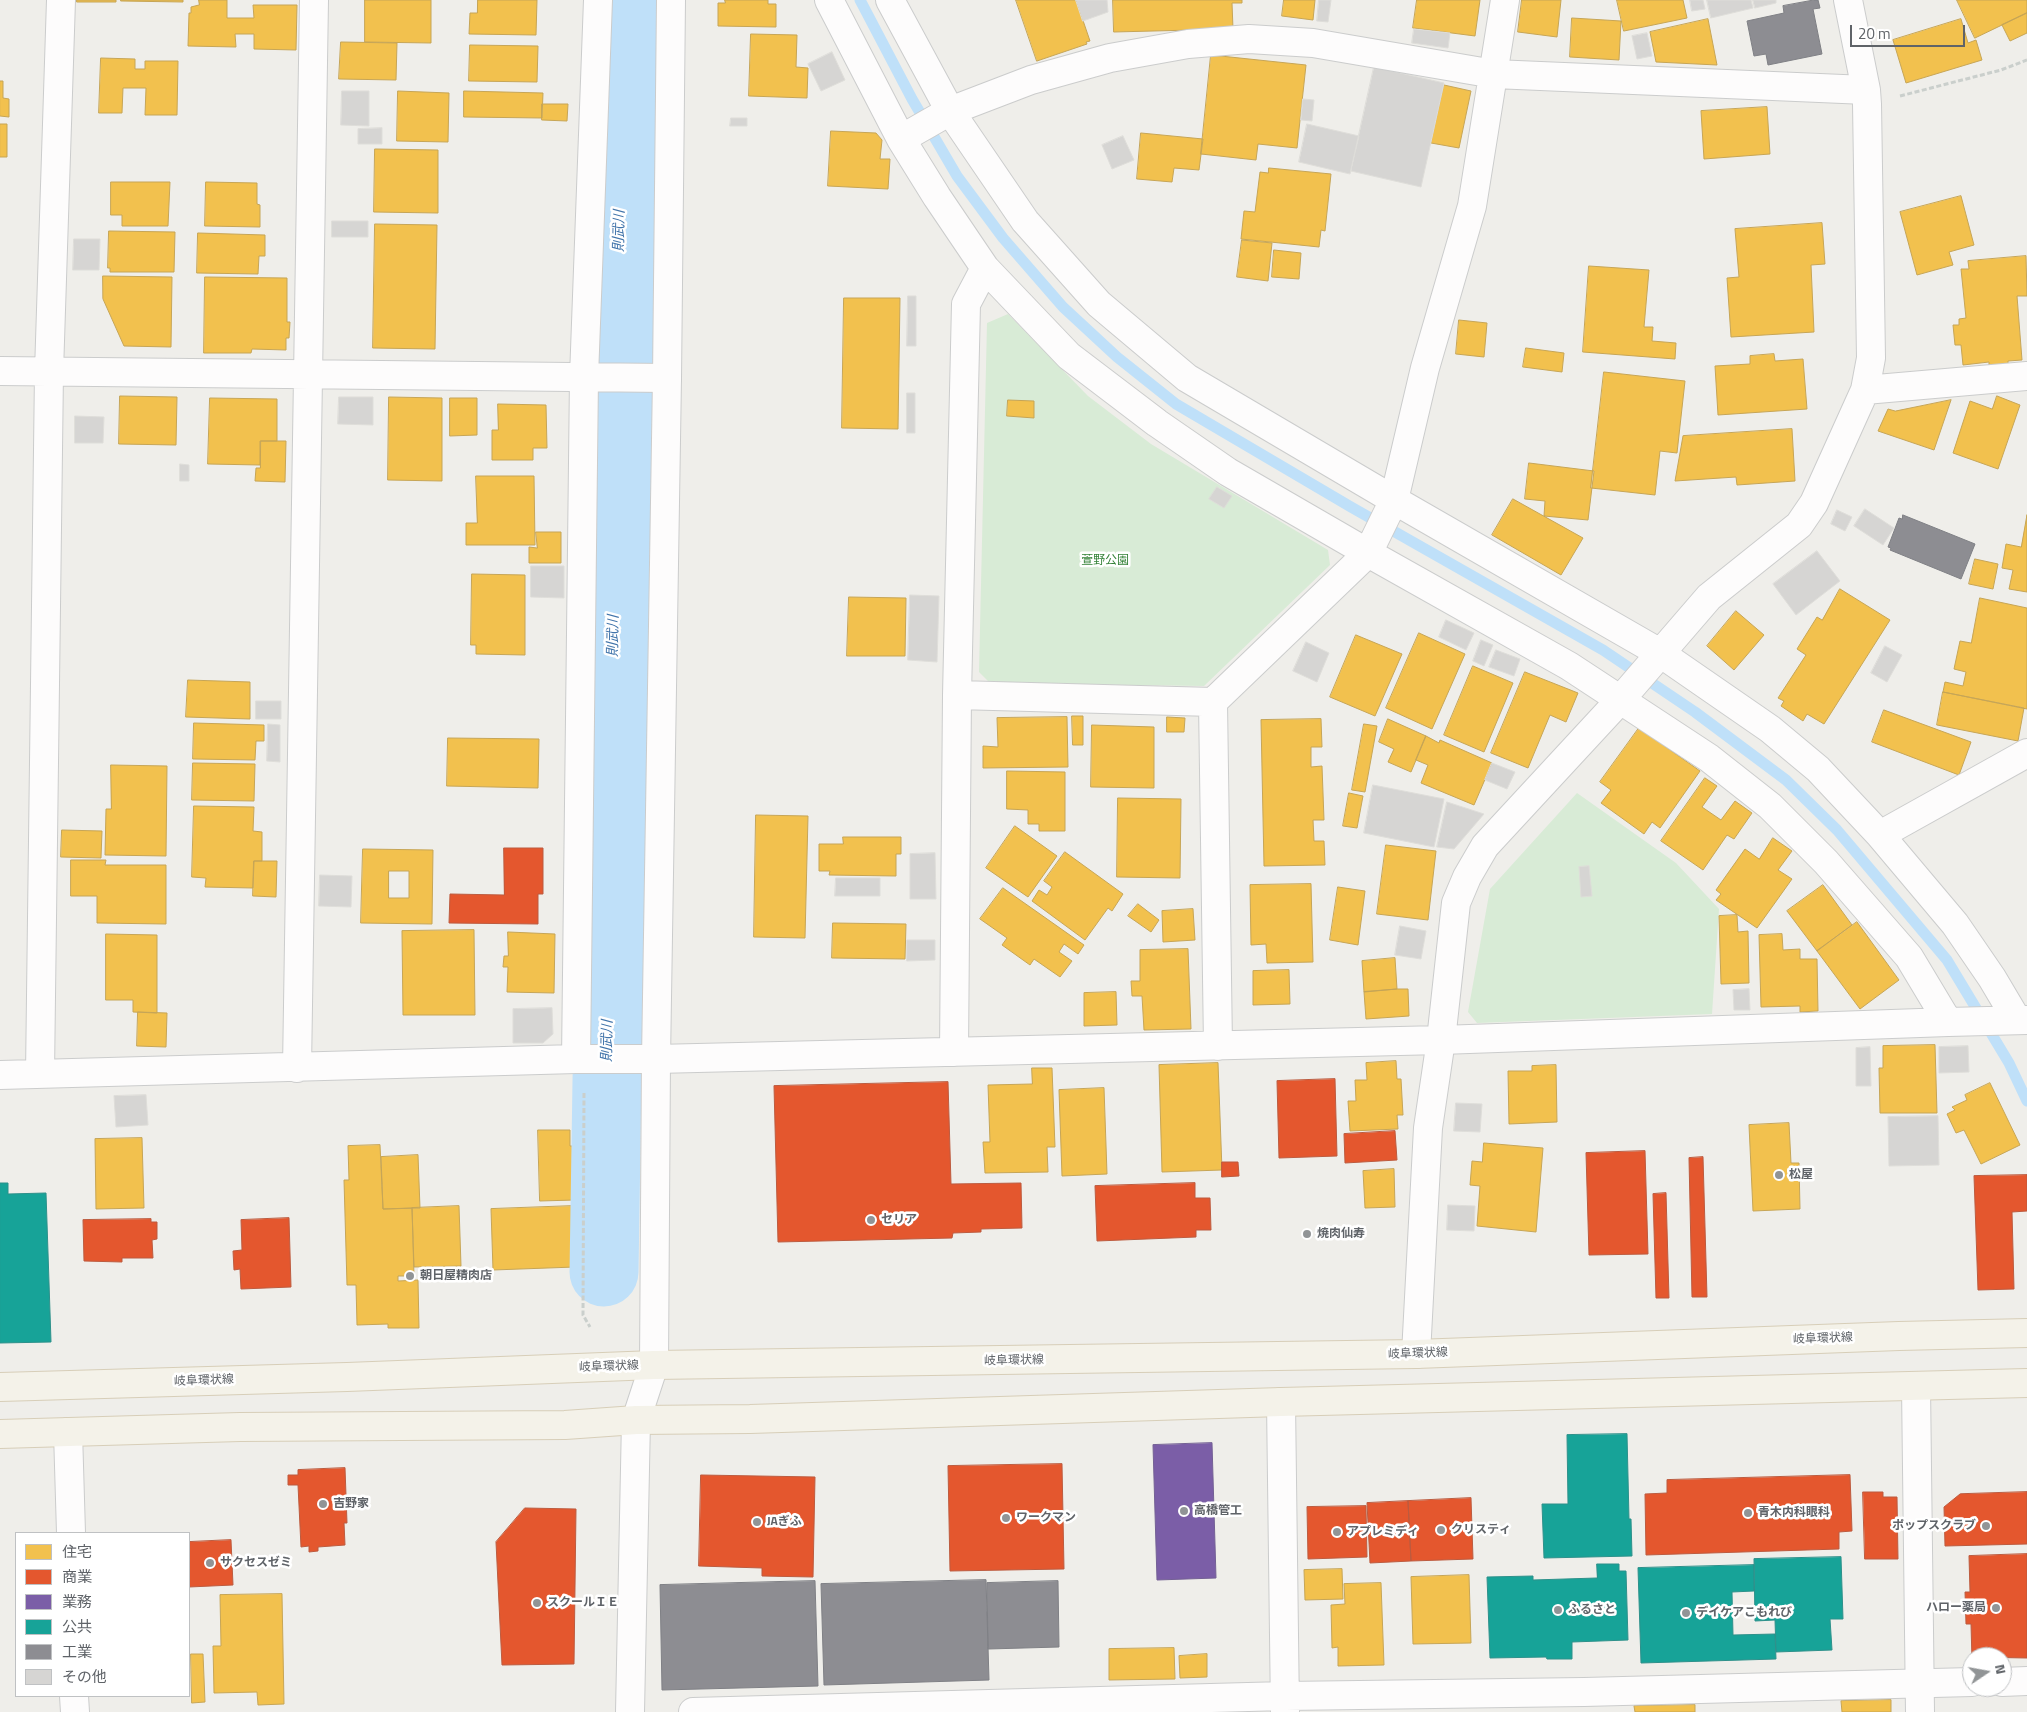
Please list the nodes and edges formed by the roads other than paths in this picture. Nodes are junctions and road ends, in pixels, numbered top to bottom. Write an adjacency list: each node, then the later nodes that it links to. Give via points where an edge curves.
1 (61, 0): 15 (street)
2 (314, 0): 16 (street)
3 (598, 0): 18 (street)
4 (671, 0): 19 (street)
5 (829, 0): 12 (street)
6 (890, 0): 11 (street)
7 (1505, 0): 9 (street)
8 (1848, 0): 10 (street)
9 (1494, 74): 10 (street); 11 (street, via 1314,43 1250,39 1188,44 1110,58 1031,80); 21 (street, via 1472,206 1425,368)
10 (1867, 97): 20 (street, via 1871,358)
11 (944, 115): 12 (street); 21 (street, via 1025,221 1099,304 1187,378)
12 (907, 136): 13 (street, via 936,197)
13 (985, 268): 22 (street, via 1068,356 1157,423 1228,472); 25 (street, via 966,304)
14 (0, 371): 15 (street)
15 (48, 372): 16 (street); 37 (street)
16 (309, 375): 18 (street); 36 (street)
17 (2027, 376): 20 (street)
18 (592, 377): 19 (street); 35 (street)
19 (668, 378): 34 (street)
20 (1865, 390): 23 (street, via 1814,503 1799,525 1709,598)
21 (1391, 505): 22 (street); 23 (street)
22 (1370, 547): 24 (street, via 1569,666); 26 (street)
23 (1656, 658): 24 (street); 28 (street, via 1770,729 1818,769)
24 (1625, 694): 30 (street, via 1770,806 1909,957); 31 (street, via 1486,846 1467,877 1456,903)
25 (957, 695): 26 (street); 33 (street)
26 (1213, 702): 32 (street)
27 (2027, 753): 28 (street)
28 (1880, 834): 29 (street, via 1955,924)
29 (2016, 1020): 30 (street)
30 (1958, 1021): 31 (street)
31 (1441, 1040): 32 (street); 40 (street, via 1428,1128)
32 (1218, 1046): 33 (street)
33 (954, 1052): 34 (street)
34 (656, 1059): 35 (street); 41 (street)
35 (583, 1060): 36 (street)
36 (297, 1068): 37 (street)
37 (40, 1074): 38 (street)
38 (0, 1075)
39 (2027, 1333): 40 (main road, 岐阜環状線)
40 (1416, 1354): 41 (main road, 岐阜環状線)
41 (654, 1365): 44 (main road, 岐阜環状線); 46 (street)
42 (2027, 1383): 43 (main road)
43 (1916, 1386): 45 (main road); 53 (street)
44 (0, 1387)
45 (1280, 1402): 46 (main road, via 750,1420); 56 (street)
46 (636, 1420): 47 (main road, via 565,1425 240,1427); 59 (street)
47 (68, 1432): 48 (main road); 49 (street)
48 (0, 1434)
49 (71, 1532)
50 (2027, 1681): 52 (street)
51 (1962, 1682): 53 (street)
52 (2012, 1682)
53 (1920, 1684): 55 (street); 61 (street)
54 (74, 1697): 58 (street)
55 (1584, 1702): 56 (street)
56 (1285, 1704): 57 (street)
57 (940, 1709): 60 (street)
58 (74, 1712)
59 (630, 1712)
60 (694, 1712)
61 (1920, 1712)

